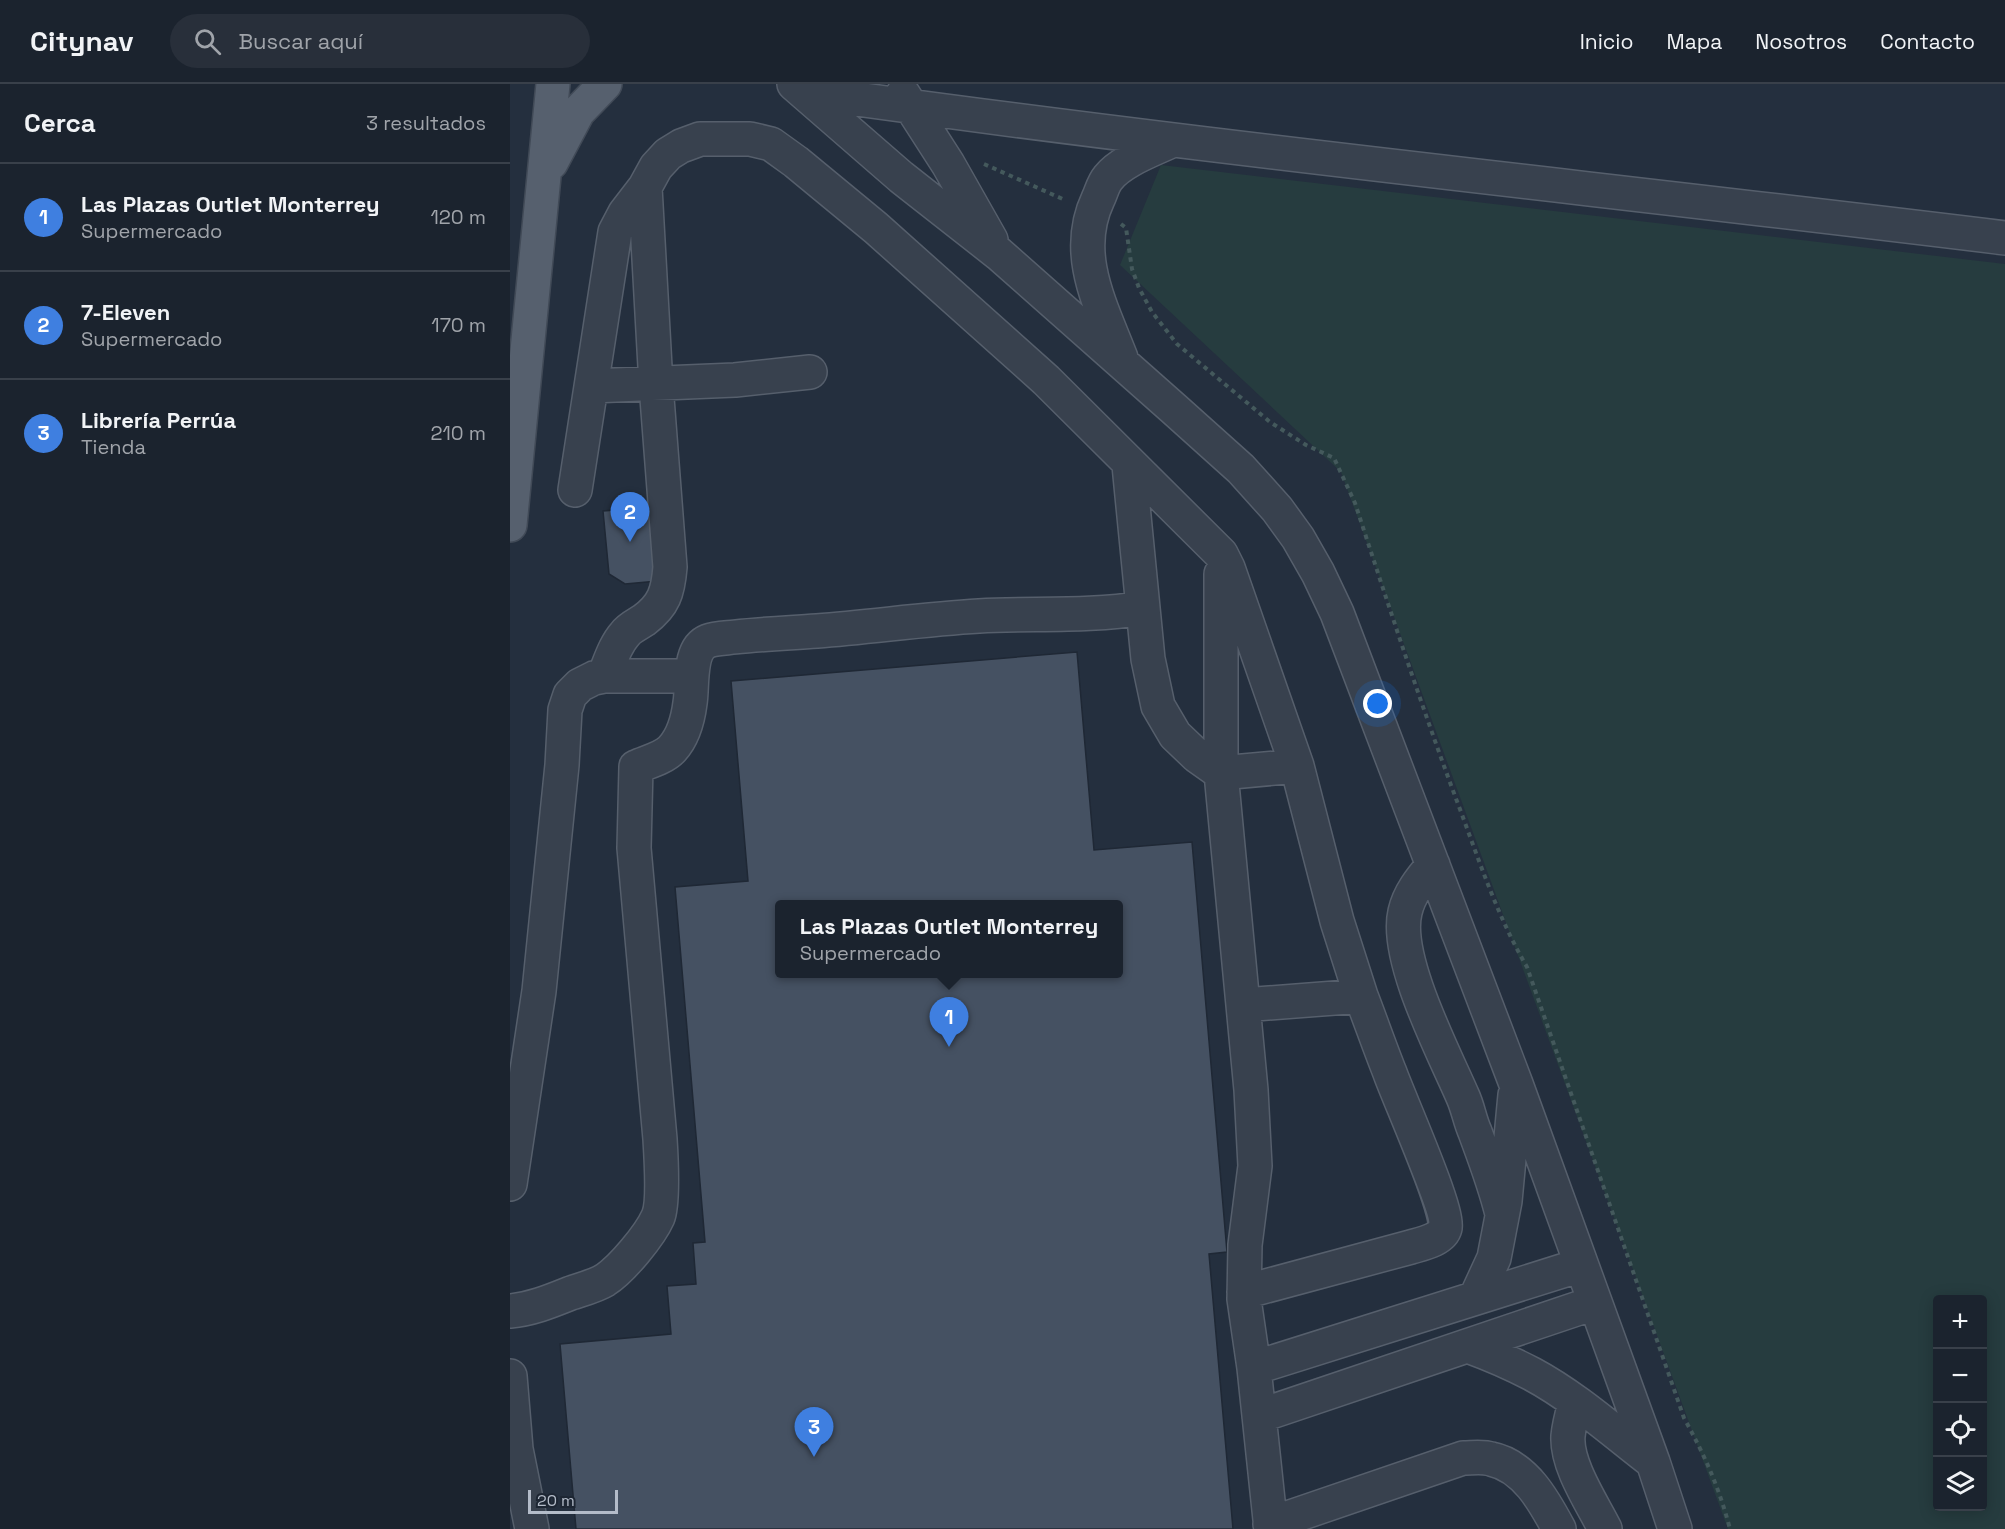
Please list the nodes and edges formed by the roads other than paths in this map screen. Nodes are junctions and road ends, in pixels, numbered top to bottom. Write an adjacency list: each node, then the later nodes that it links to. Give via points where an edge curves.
1 (553, 84): 6 (main road)
2 (604, 84): 6 (main road, via 578,112)
3 (800, 88): 4 (street); 9 (street, via 901,177)
4 (904, 95): 5 (street); 9 (street)
5 (1171, 141): 8 (street); 10 (street, via 1129,161 1108,178 1088,227 1086,252 1091,276)
6 (543, 178): 16 (main road)
7 (645, 187): 12 (street); 13 (street, via 615,232); 14 (street, via 668,154 700,139 750,139 771,144 957,299 1046,380)
8 (2005, 238)
9 (999, 254): 10 (street)
10 (1123, 362): 23 (street, via 1240,469 1298,538 1337,613)
11 (810, 372): 12 (street)
12 (656, 385): 13 (street); 19 (street, via 669,579 658,610 625,633)
13 (592, 387): 15 (street)
14 (1130, 465): 17 (street); 18 (street)
15 (575, 490)
16 (510, 525)
17 (1221, 554): 21 (street); 22 (street)
18 (1142, 608): 20 (street, via 978,616 710,640 697,652); 22 (street, via 1158,706 1175,735)
19 (604, 676): 20 (street); 27 (street, via 580,685 570,695 565,710 542,970)
20 (692, 676): 33 (street, via 686,724 679,741 670,751 636,767 634,848 662,1164 659,1216 625,1262 606,1279 553,1301)
21 (1297, 766): 22 (street); 24 (street, via 1337,921)
22 (1221, 773): 25 (street)
23 (1433, 865): 26 (street); 28 (street, via 1420,880 1404,913 1406,947 1426,1011 1488,1165)
24 (1362, 996): 25 (street); 30 (street, via 1430,1175 1445,1229 1432,1240 1411,1247)
25 (1243, 1005): 30 (street, via 1255,1166 1245,1245)
26 (1515, 1084): 28 (street); 29 (street)
27 (510, 1184)
28 (1502, 1214): 31 (street, via 1494,1258)
29 (1581, 1265): 31 (street); 32 (street)
30 (1244, 1292): 36 (street)
31 (1476, 1297): 34 (street)
32 (1594, 1303): 35 (street); 41 (street)
33 (510, 1311)
34 (1433, 1312): 35 (street); 36 (street)
35 (1456, 1350): 38 (street, via 1502,1359); 39 (street)
36 (1254, 1368): 39 (street)
37 (510, 1376): 40 (street)
38 (1575, 1403): 41 (street); 46 (street, via 1569,1454)
39 (1259, 1416): 43 (street)
40 (516, 1449): 42 (street); 44 (street)
41 (1653, 1462): 47 (street)
42 (510, 1484)
43 (1271, 1526): 45 (street, via 1462,1458 1489,1458 1520,1473 1540,1495)
44 (532, 1529)
45 (1559, 1529)
46 (1605, 1529)
47 (1675, 1529)

